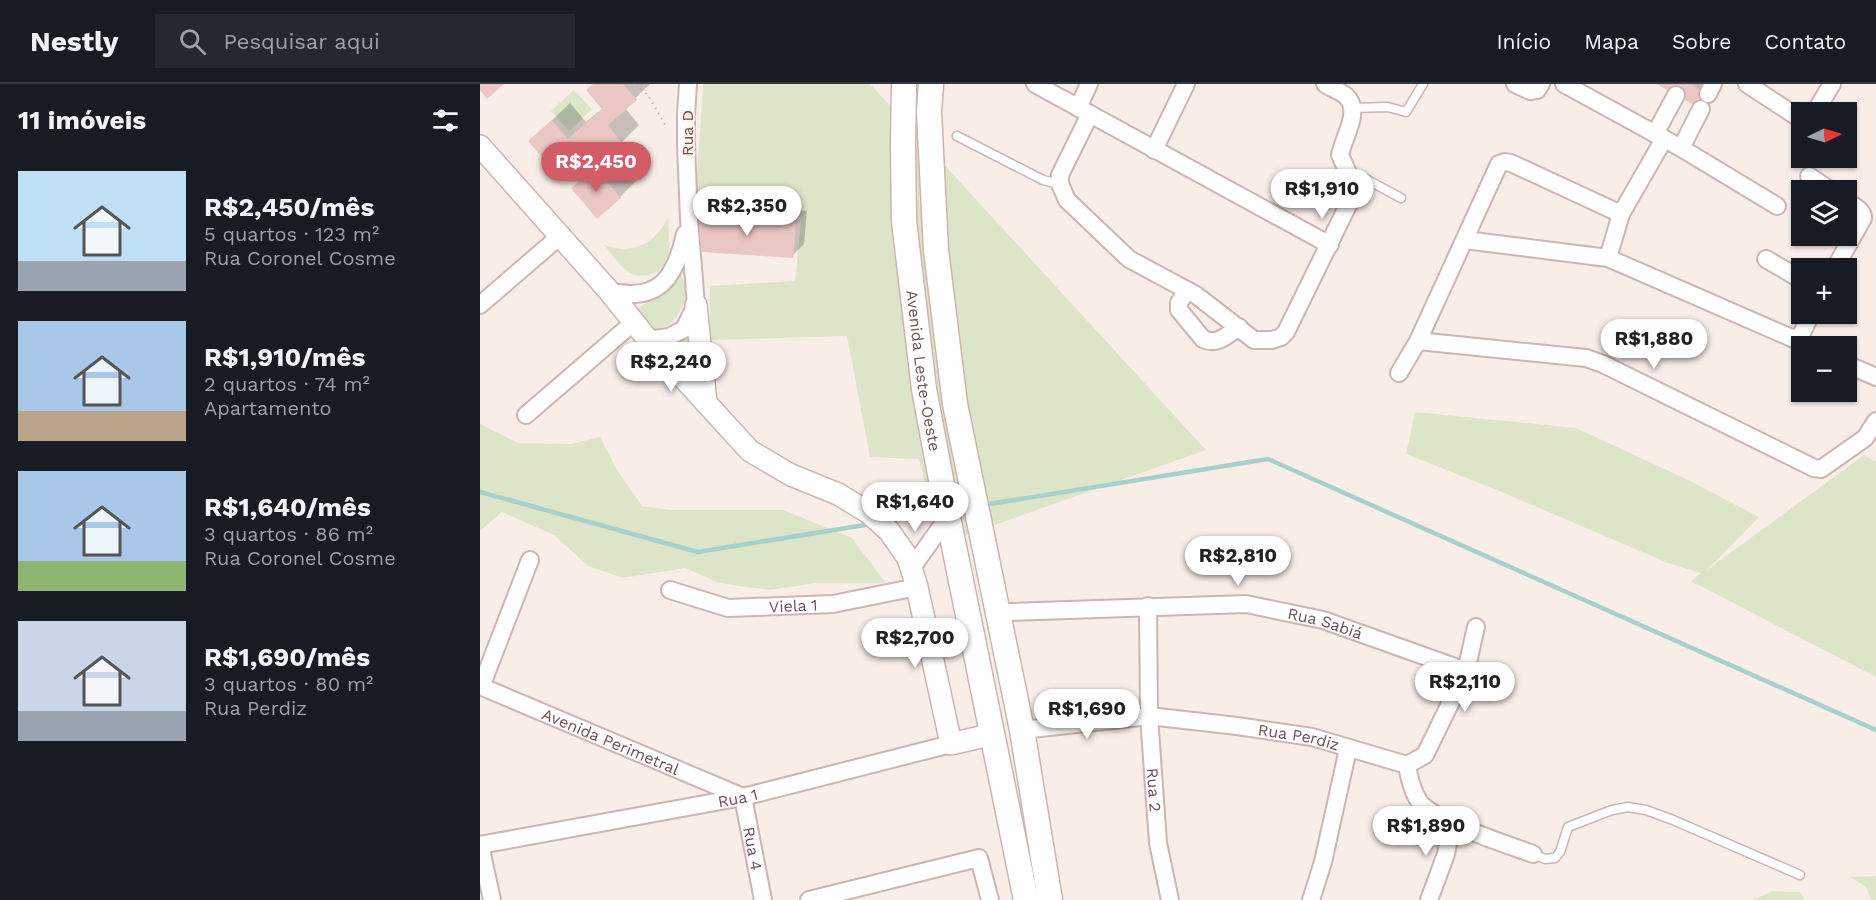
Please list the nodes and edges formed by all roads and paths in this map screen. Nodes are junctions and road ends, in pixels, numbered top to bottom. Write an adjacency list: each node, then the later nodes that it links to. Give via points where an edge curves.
1 (637, 84): 21 (path)
2 (688, 84): 35 (street, Rua D)
3 (904, 84): 45 (main road, Avenida Leste-Oeste, via 904,221)
4 (931, 84): 46 (main road, Avenida Leste-Oeste, via 930,154)
5 (1035, 84): 19 (street)
6 (1089, 84): 19 (street)
7 (1186, 84): 26 (street)
8 (1325, 84): 18 (street, via 1346,96)
9 (1423, 84): 18 (lane, via 1406,112 1388,107)
10 (1515, 84): 11 (street, via 1530,92)
11 (1541, 84)
12 (1563, 84): 23 (street)
13 (1747, 84): 20 (street)
14 (1832, 84): 17 (street)
15 (1676, 95): 23 (street)
16 (1707, 96): 25 (street)
17 (1821, 102)
18 (1352, 108): 28 (street, via 1340,155)
19 (1084, 111): 26 (street); 30 (street)
20 (1791, 113)
21 (667, 128)
22 (957, 136): 30 (lane, via 1043,180)
23 (1659, 137): 25 (street); 34 (street)
24 (480, 146): 37 (street)
25 (1681, 148): 32 (street)
26 (1154, 150): 39 (street)
27 (1809, 176): 29 (street)
28 (1350, 179): 31 (lane, via 1364,178); 39 (street, via 1354,193)
29 (1815, 180)
30 (1060, 184): 43 (street, via 1067,200 1129,259)
31 (1401, 198)
32 (1777, 206)
33 (1857, 208): 36 (street, via 1863,218)
34 (1621, 214): 38 (street, via 1505,162 1499,164); 40 (street)
35 (689, 219): 44 (street, Rua D, via 680,257 670,276 652,291 635,296); 48 (street, Rua D)
36 (1857, 229)
37 (560, 236): 44 (street); 47 (street)
38 (1465, 240): 40 (street); 54 (street)
39 (1330, 245): 49 (street, via 1281,337 1254,340)
40 (1608, 258): 53 (street)
41 (1766, 258): 42 (street)
42 (1791, 273)
43 (1187, 290): 49 (street); 49 (street, via 1179,310 1203,339 1215,342)
44 (609, 291): 50 (street)
45 (913, 298): 46 (main road, via 928,309); 52 (main road, Avenida Leste-Oeste)
46 (941, 298): 51 (main road, Avenida Leste-Oeste)
47 (480, 305)
48 (696, 305): 50 (street, via 684,328 669,338 654,339); 58 (street)
49 (1239, 327)
50 (640, 329): 58 (street); 59 (street)
51 (945, 330): 52 (main road); 66 (main road, Avenida Leste-Oeste, via 955,404)
52 (916, 332): 61 (main road, Avenida Leste-Oeste)
53 (1791, 338)
54 (1418, 341): 56 (street); 60 (street, via 1586,358 1821,469 1865,438)
55 (1857, 368): 57 (street)
56 (1399, 374)
57 (1876, 377)
58 (706, 402): 63 (street, via 750,451 791,476 838,494 869,513 889,531 908,558)
59 (526, 415)
60 (1876, 421)
61 (948, 517): 63 (street); 72 (main road, Avenida Leste-Oeste)
62 (530, 560): 69 (street)
63 (914, 578): 64 (street, Viela 1, via 833,604 728,608); 73 (street)
64 (670, 590)
65 (1148, 606): 66 (street, Rua Sabiá); 68 (street, Rua Sabiá, via 1246,604 1323,620); 70 (street, Rua 2)
66 (998, 615): 71 (main road, Avenida Leste-Oeste)
67 (1476, 627): 68 (street)
68 (1466, 671): 75 (street, via 1425,755)
69 (481, 686): 76 (street, Avenida Perimetral)
70 (1149, 716): 71 (street, Rua Perdiz); 74 (street, Rua Perdiz, via 1312,737); 89 (street, Rua 2, via 1158,843)
71 (1022, 730): 77 (main road, Avenida Leste-Oeste)
72 (993, 734): 73 (street, Rua 1); 78 (main road, Avenida Leste-Oeste)
73 (951, 744): 76 (street, Rua 1)
74 (1348, 749): 75 (street, Rua Perdiz); 90 (street)
75 (1407, 765): 79 (street, via 1419,802)
76 (743, 797): 80 (street, Rua 1); 84 (street, Rua 4)
77 (1034, 798): 78 (main road); 88 (main road, Avenida Leste-Oeste)
78 (1007, 805): 87 (main road, Avenida Leste-Oeste)
79 (1452, 823): 81 (street); 91 (street, via 1446,854)
80 (480, 845): 83 (street)
81 (1533, 854): 82 (lane, via 1555,858 1568,827 1628,807 1673,820)
82 (1800, 875)
83 (492, 900)
84 (763, 900)
85 (808, 900): 86 (street, via 979,858)
86 (990, 900)
87 (1026, 900)
88 (1050, 900)
89 (1170, 900)
90 (1311, 900)
91 (1429, 900)

